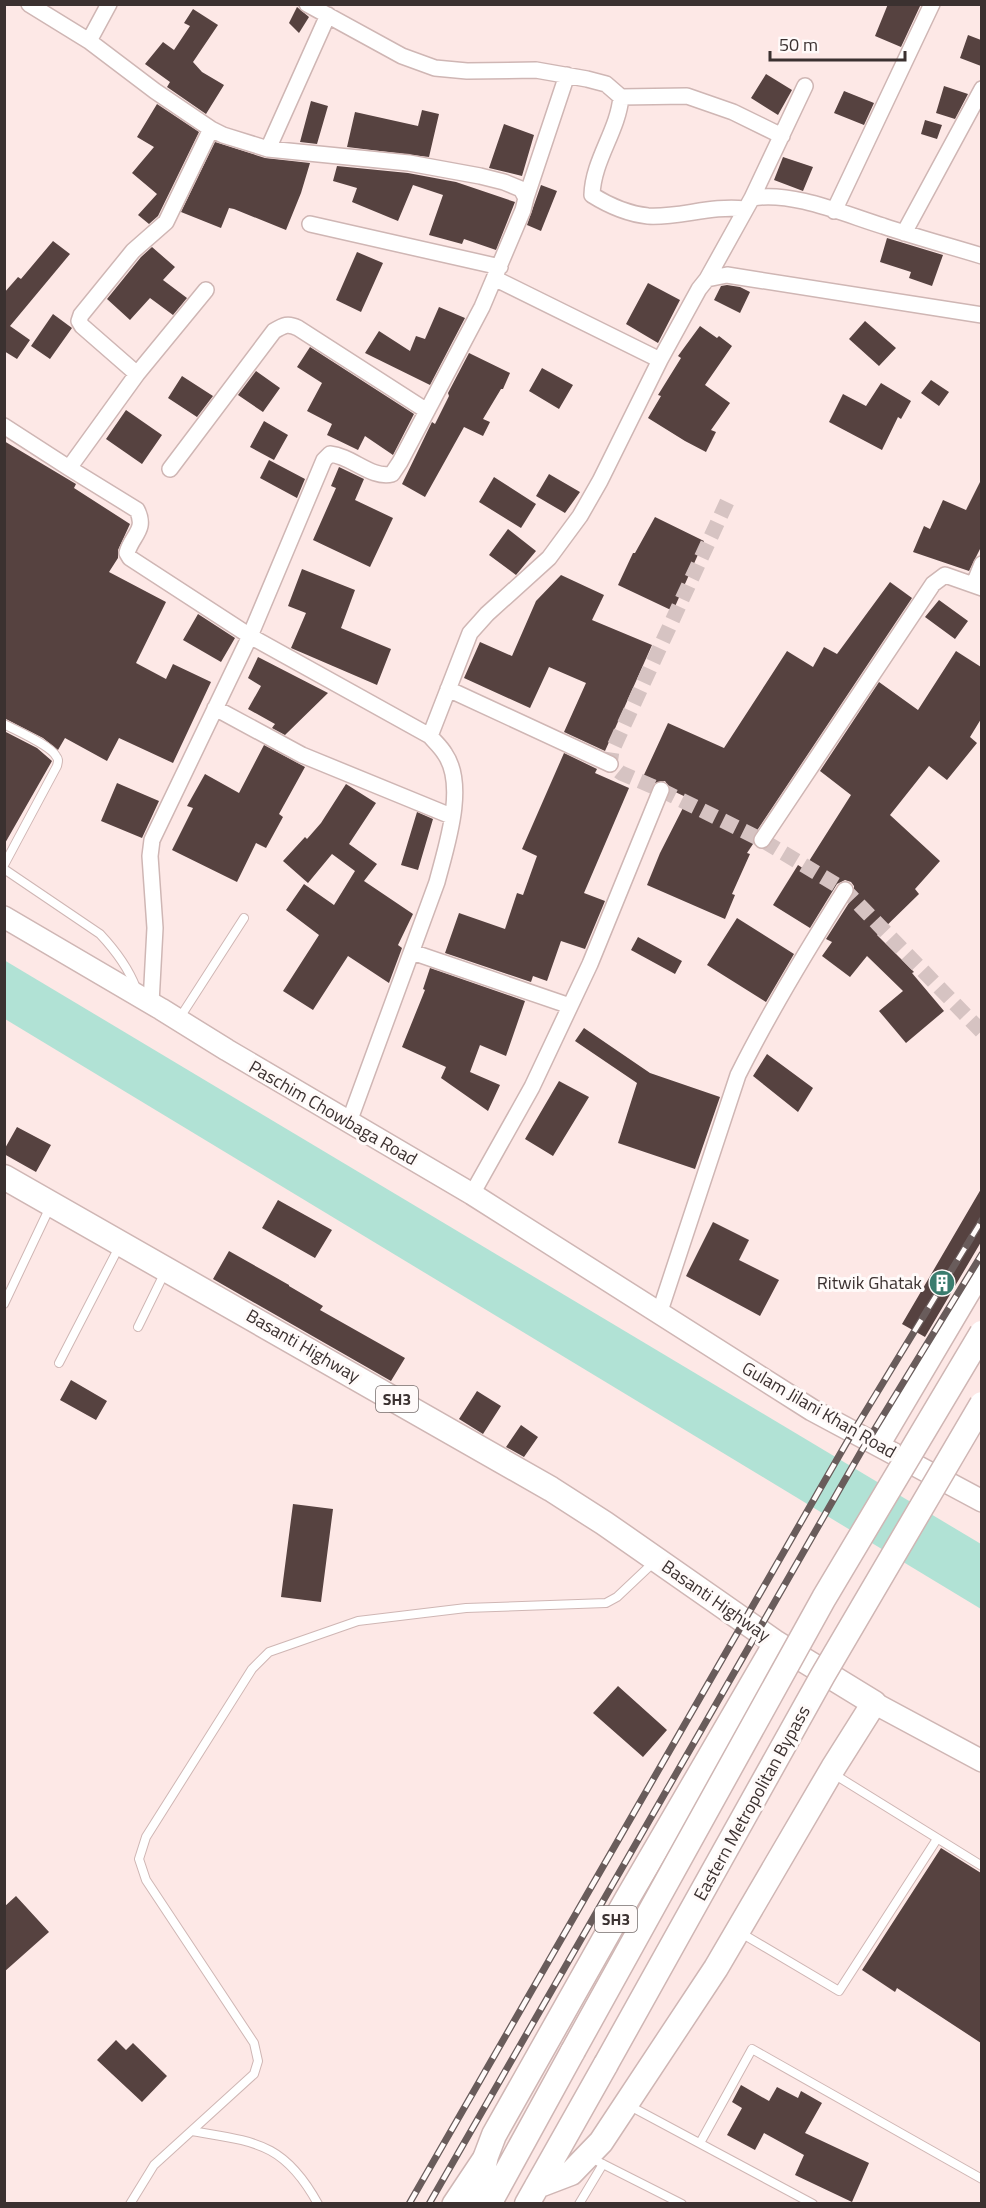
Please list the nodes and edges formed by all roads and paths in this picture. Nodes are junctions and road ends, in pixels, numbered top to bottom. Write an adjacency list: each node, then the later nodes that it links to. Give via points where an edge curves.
1 (29, 4): 6 (street)
2 (109, 4): 6 (street)
3 (308, 4): 5 (street)
4 (932, 4): 16 (street)
5 (328, 15): 7 (street, via 402,56 435,68 536,70); 13 (street)
6 (88, 41): 11 (street)
7 (567, 75): 10 (street, via 606,84); 14 (street)
8 (805, 86): 12 (street)
9 (981, 89): 18 (street)
10 (621, 97): 12 (street, via 687,96 734,112); 15 (street, via 619,113 592,180 592,195 648,216)
11 (210, 129): 13 (street); 25 (street, via 166,222 133,251 79,321)
12 (782, 136): 15 (street)
13 (268, 149): 14 (street, via 460,172 504,182 521,189)
14 (526, 198): 20 (street)
15 (749, 203): 16 (street, via 767,195 780,196); 21 (street)
16 (834, 211): 18 (street)
17 (310, 224): 20 (street)
18 (904, 233): 19 (street)
19 (979, 251)
20 (498, 273): 24 (street); 26 (street)
21 (707, 279): 23 (street, via 727,276); 24 (street)
22 (206, 290): 25 (street)
23 (981, 315)
24 (660, 360): 33 (street, via 580,516 549,558 470,633)
25 (137, 374): 28 (street)
26 (428, 411): 29 (street, via 298,328 283,325 274,331); 32 (street, via 392,474 383,476 340,455 330,454 324,460)
27 (4, 426): 28 (street)
28 (69, 468): 32 (street, via 137,510 142,518 141,527 129,548 130,558)
29 (170, 469)
30 (981, 564): 31 (street)
31 (978, 586): 40 (street, via 945,574 933,584)
32 (250, 636): 34 (street); 36 (street)
33 (448, 689): 36 (street); 37 (street)
34 (215, 708): 39 (street, via 302,754); 46 (street, via 152,840 155,928)
35 (4, 724): 41 (lane, via 48,749 58,760)
36 (430, 736): 39 (street, via 447,755 453,776)
37 (610, 764)
38 (661, 790): 47 (street)
39 (452, 816): 45 (street, via 437,882)
40 (762, 840)
41 (4, 867): 46 (lane, via 100,934 113,947)
42 (846, 890): 57 (street, via 738,1075)
43 (4, 917): 46 (street, Paschim Chowbaga Road)
44 (244, 918): 48 (lane)
45 (411, 952): 47 (street); 49 (street)
46 (145, 999): 48 (street, Paschim Chowbaga Road)
47 (570, 1006): 51 (street, via 532,1087)
48 (179, 1020): 49 (street, Paschim Chowbaga Road)
49 (349, 1122): 51 (street, Paschim Chowbaga Road)
50 (4, 1177): 52 (main road, Basanti Highway / SH3)
51 (472, 1194): 57 (street, Paschim Chowbaga Road)
52 (52, 1205): 53 (main road, Basanti Highway / SH3); 56 (lane)
53 (121, 1243): 54 (main road, Basanti Highway / SH3); 60 (lane)
54 (167, 1268): 58 (lane); 64 (main road, Basanti Highway / SH3, via 551,1488)
55 (981, 1271): 62 (street)
56 (4, 1304)
57 (659, 1314): 62 (street, Gulam Jilani Khan Road, via 812,1410)
58 (138, 1327)
59 (981, 1333): 83 (main road, bridge, via 824,1598)
60 (59, 1363)
61 (981, 1404): 78 (main road, Eastern Metropolitan Bypass, bridge, via 823,1675)
62 (879, 1445): 63 (street, Gulam Jilani Khan Road)
63 (981, 1501)
64 (656, 1560): 65 (main road, Basanti Highway / SH3); 73 (lane, via 617,1597 606,1602 466,1608 358,1621 269,1652 252,1669 146,1837 139,1859 146,1880 254,2043 258,2061 254,2074)
65 (776, 1643): 66 (main road, SH3); 75 (main road, SH3, via 627,1899)
66 (874, 1703): 67 (street); 68 (main road)
67 (981, 1761)
68 (831, 1772): 69 (lane); 71 (main road)
69 (937, 1839): 70 (lane); 71 (lane, via 839,1991)
70 (981, 1866)
71 (738, 1932): 72 (main road)
72 (626, 2104): 74 (lane); 76 (main road)
73 (192, 2131): 79 (lane, via 154,2165); 80 (lane, via 248,2140 268,2148 288,2163)
74 (700, 2143): 77 (lane, via 752,2049); 86 (lane)
75 (486, 2156): 81 (street); 82 (main road, SH3)
76 (595, 2160): 78 (main road); 84 (lane); 85 (lane)
77 (981, 2179)
78 (532, 2195)
79 (130, 2204)
80 (318, 2204)
81 (453, 2204)
82 (475, 2204)
83 (489, 2204)
84 (579, 2204)
85 (682, 2204)
86 (813, 2204)

